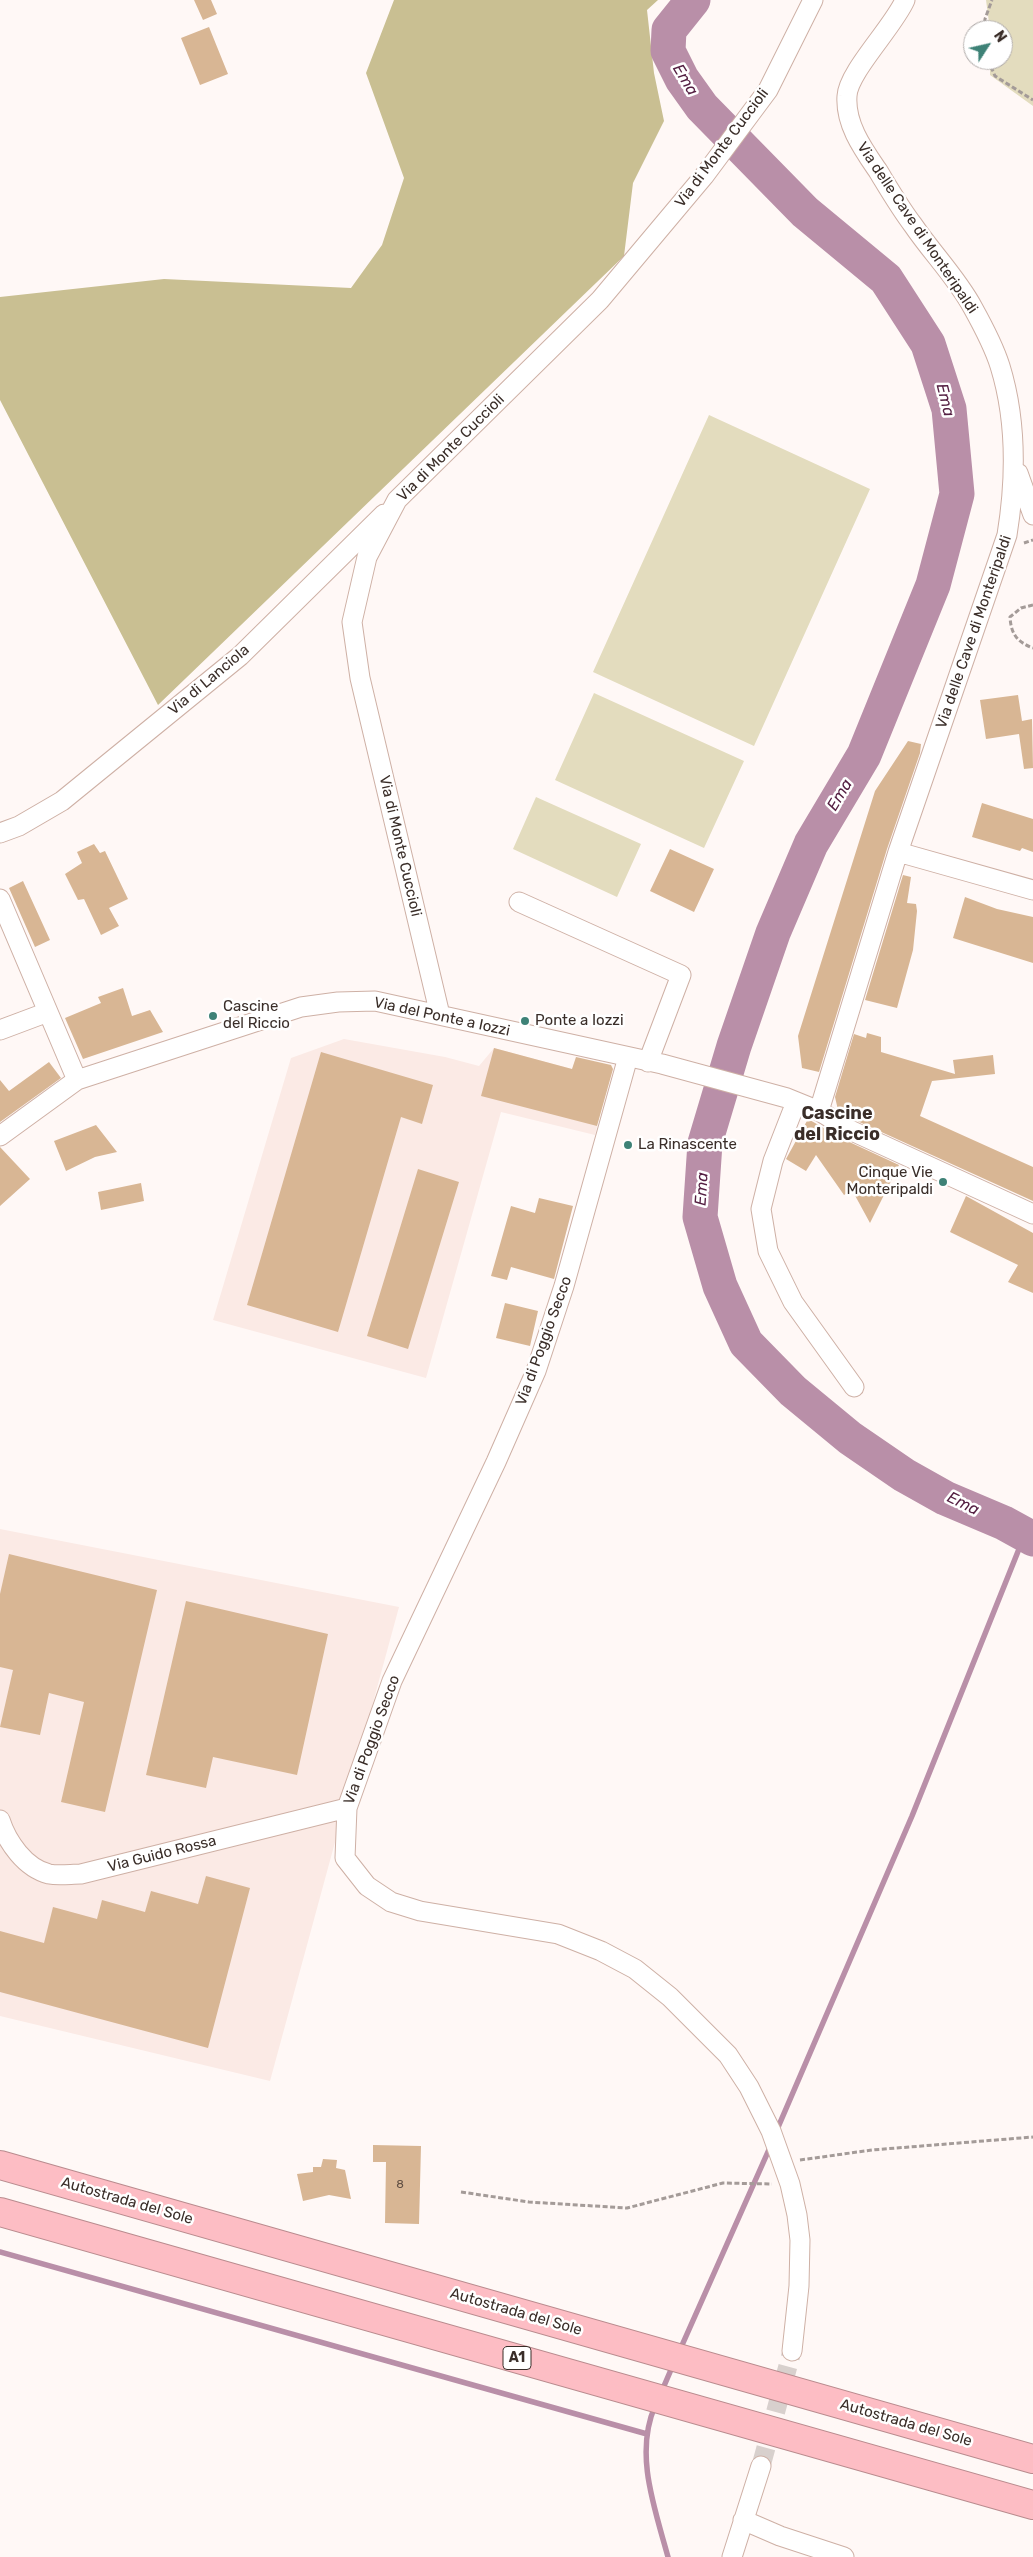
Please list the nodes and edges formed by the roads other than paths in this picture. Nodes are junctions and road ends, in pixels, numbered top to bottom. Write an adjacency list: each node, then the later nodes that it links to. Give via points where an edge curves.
1 (813, 0): 4 (street, Via di Monte Cuccioli, via 768,90 704,176 600,300)
2 (904, 5): 3 (street, Via delle Cave di Monteripaldi, via 852,78 846,94 847,111 857,140 965,296 1000,366 1010,415)
3 (1015, 465): 5 (street); 7 (street, Via delle Cave di Monteripaldi, via 1007,535)
4 (397, 500): 6 (street, Via di Lanciola, via 240,656 62,801); 12 (street, Via di Monte Cuccioli, via 366,557 352,622 360,678)
5 (1033, 515)
6 (0, 833)
7 (898, 852): 8 (street); 18 (street, Via delle Cave di Monteripaldi)
8 (1033, 890)
9 (0, 899): 11 (street)
10 (519, 902): 15 (street, via 681,975)
11 (48, 1012): 13 (street); 16 (street)
12 (440, 1015): 14 (street, Via del Ponte a Iozzi); 16 (street, Via del Ponte a Iozzi, via 375,1001 301,1008)
13 (0, 1030)
14 (628, 1058): 15 (street, Via del Ponte a Iozzi); 22 (street, Via di Poggio Secco, via 564,1286 536,1371 392,1681)
15 (655, 1063): 17 (street, Via del Ponte a Iozzi)
16 (77, 1080): 19 (street, Via del Ponte a Iozzi)
17 (792, 1100): 18 (street, Via del Ponte a Iozzi); 21 (street, via 761,1210 768,1251 793,1302)
18 (819, 1111): 20 (street, Via del Ponte a Iozzi, via 850,1130)
19 (0, 1136)
20 (1033, 1214)
21 (854, 1387)
22 (347, 1808): 23 (street, Via Guido Rossa, via 81,1874 49,1874 20,1857); 26 (street, Via di Poggio Secco, via 345,1858 367,1886 391,1902 420,1911 558,1934 601,1951 635,1969 728,2055 749,2087 771,2131 790,2184 800,2240)
23 (0, 1820)
24 (0, 2165): 27 (highway, Autostrada del Sole)
25 (0, 2212): 29 (highway, A1)
26 (792, 2351)
27 (1033, 2459)
28 (761, 2466): 30 (street)
29 (1033, 2505)
30 (742, 2520): 31 (street); 32 (street)
31 (732, 2557)
32 (844, 2557)

